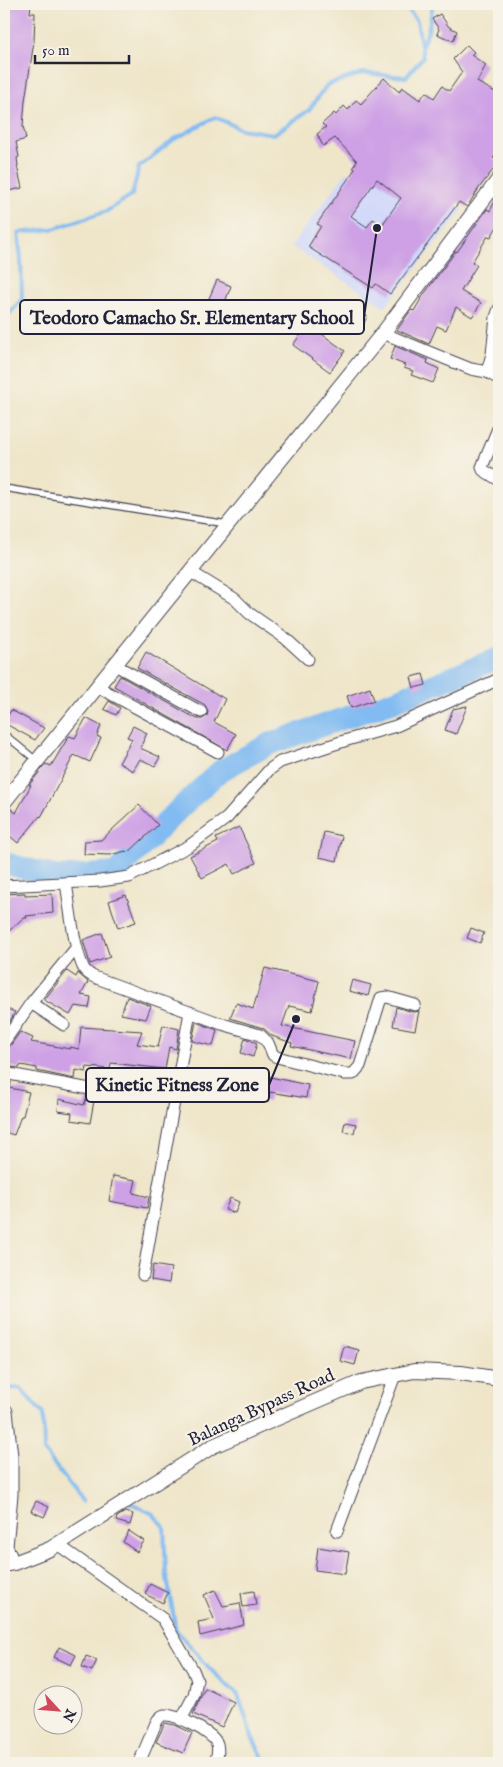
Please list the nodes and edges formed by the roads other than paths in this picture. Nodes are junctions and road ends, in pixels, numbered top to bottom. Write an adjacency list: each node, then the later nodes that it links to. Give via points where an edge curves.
1 (499, 179): 3 (street)
2 (499, 310): 4 (street)
3 (383, 332): 4 (street, via 454,362); 9 (street)
4 (487, 372): 5 (street)
5 (499, 378)
6 (499, 426): 7 (street, via 482,467)
7 (499, 480)
8 (4, 488): 9 (lane)
9 (229, 524): 10 (street)
10 (191, 572): 11 (street, via 236,599); 12 (street)
11 (308, 659)
12 (115, 665): 14 (street); 15 (street)
13 (499, 679): 20 (street, via 396,726 280,762 263,776 228,818 189,846 129,877)
14 (98, 687): 17 (street); 18 (street)
15 (201, 712)
16 (4, 734): 18 (lane)
17 (218, 752)
18 (37, 761): 19 (street)
19 (4, 802)
20 (66, 883): 21 (street); 22 (street)
21 (4, 886)
22 (77, 947): 23 (street); 25 (street, via 87,973)
23 (31, 1003): 26 (street); 27 (street)
24 (415, 1005): 25 (street, via 381,998 360,1066 354,1074 277,1057 260,1035)
25 (190, 1012): 30 (street)
26 (64, 1025)
27 (4, 1042)
28 (4, 1074): 29 (street)
29 (90, 1089)
30 (143, 1275)
31 (395, 1375): 32 (street, Balanga Bypass Road, via 414,1371); 34 (street); 35 (street, Balanga Bypass Road, via 361,1382 213,1446)
32 (499, 1379)
33 (4, 1408): 36 (street, via 12,1456)
34 (336, 1531)
35 (57, 1544): 36 (street, Balanga Bypass Road); 37 (street, via 163,1619 197,1680 194,1695)
36 (9, 1564)
37 (181, 1720): 38 (street, via 164,1715 159,1717); 39 (street, via 209,1733 217,1742)
38 (140, 1763)
39 (215, 1763)

